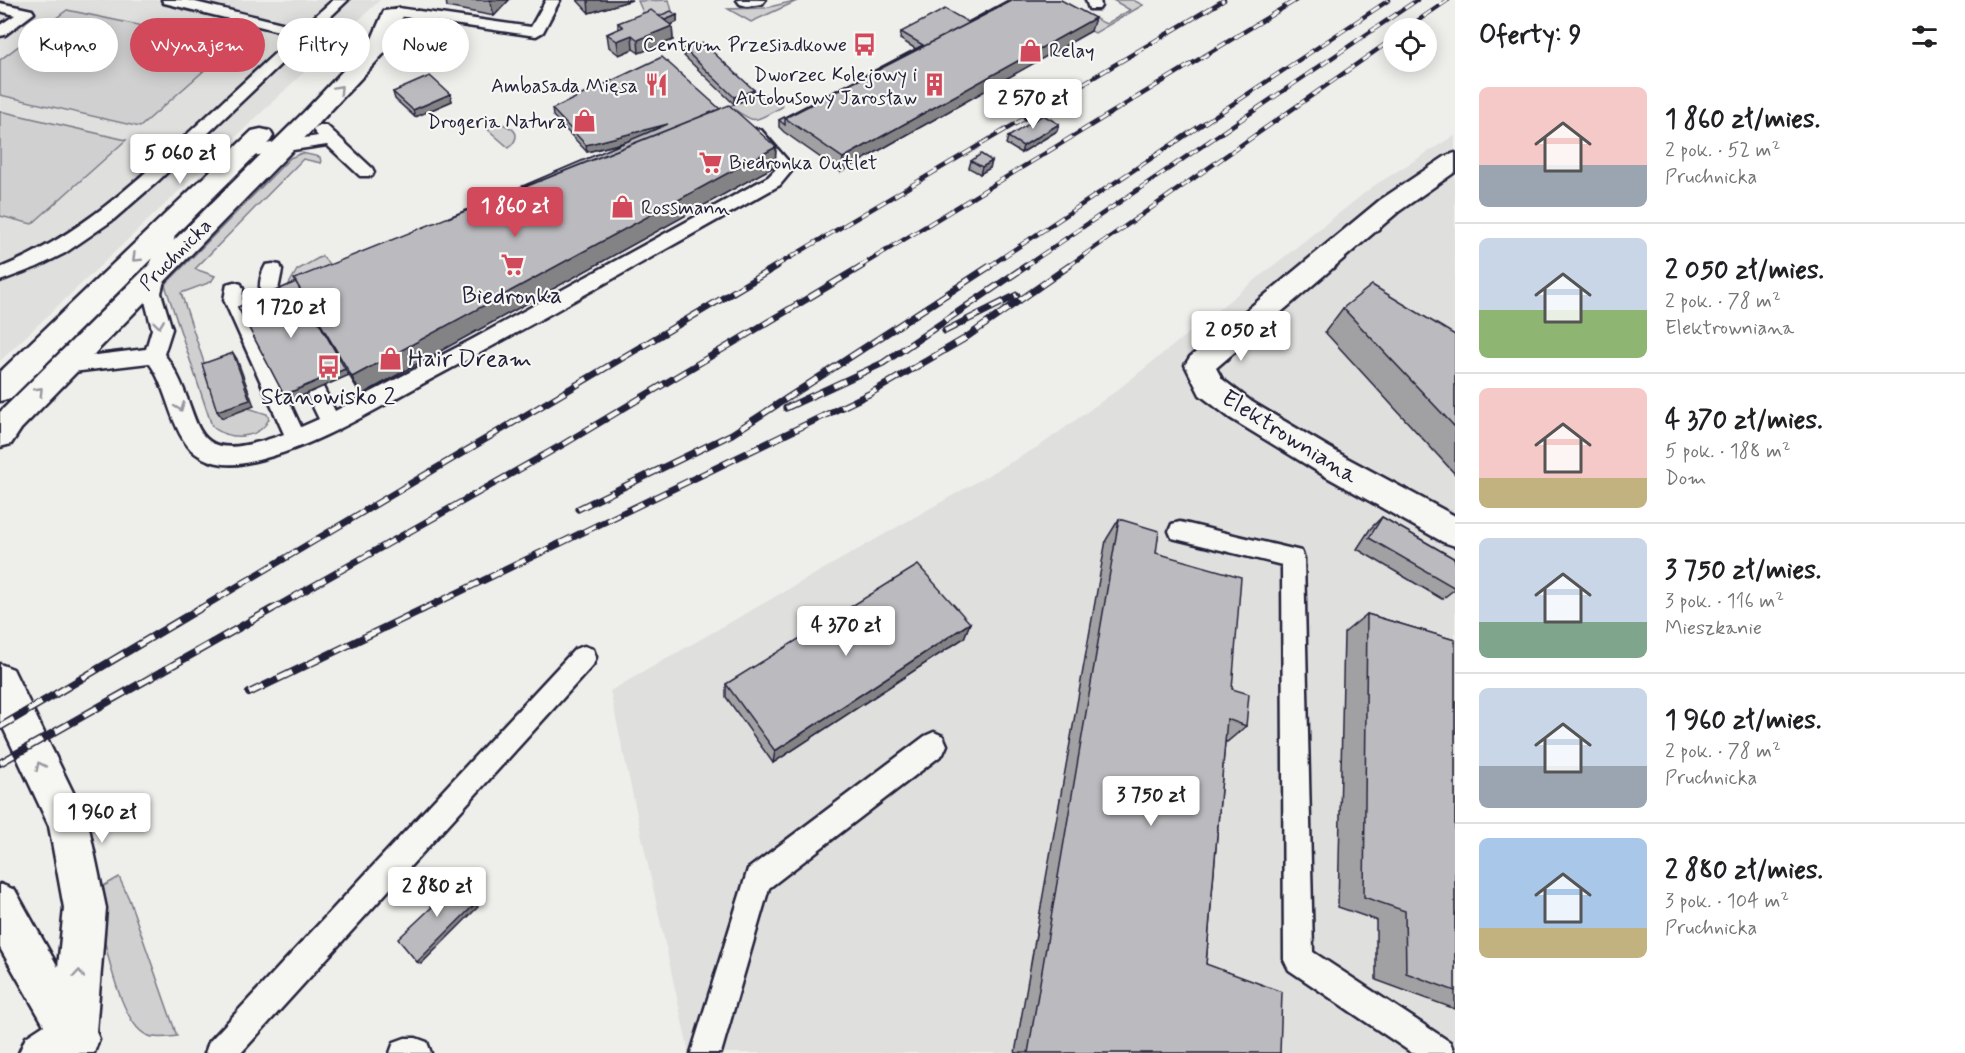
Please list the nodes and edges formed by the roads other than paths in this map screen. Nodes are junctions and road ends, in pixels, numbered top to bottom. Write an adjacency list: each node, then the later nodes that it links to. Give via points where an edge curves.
1 (169, 0): 9 (lane)
2 (341, 0): 8 (lane)
3 (553, 0): 7 (lane, via 536,32)
4 (747, 0): 5 (main road)
5 (754, 0)
6 (0, 7): 10 (lane, via 27,13)
7 (400, 9): 12 (main road, Pruchnicka, one-way to 7, via 381,43); 16 (main road, Pruchnicka)
8 (321, 18)
9 (277, 26)
10 (0, 32)
11 (277, 59): 22 (lane, via 112,214 69,245)
12 (312, 117): 14 (lane); 15 (main road, Pruchnicka)
13 (755, 134): 27 (lane, via 786,168 774,181)
14 (331, 139): 15 (lane); 18 (lane)
15 (285, 145): 16 (lane); 21 (main road, Pruchnicka)
16 (245, 152): 19 (main road, Pruchnicka)
17 (1455, 162): 31 (main road, Elektrowniana, via 1389,206 1200,365 1211,387 1241,410)
18 (366, 172)
19 (168, 226): 21 (lane); 26 (main road, Pruchnicka, one-way to 26)
20 (273, 270): 27 (lane, via 267,281 267,293)
21 (157, 272): 24 (lane, one-way to 24, via 152,293 162,329); 25 (main road, Pruchnicka)
22 (0, 275)
23 (234, 289): 29 (lane, via 233,300)
24 (154, 355): 25 (lane); 29 (lane, one-way to 29, via 165,367 189,429 207,452 240,455)
25 (64, 366): 28 (main road, Pruchnicka, one-way to 25)
26 (0, 390)
27 (331, 423): 29 (lane)
28 (0, 435)
29 (296, 438)
30 (1180, 531): 41 (lane, via 1293,558 1299,960)
31 (1455, 532)
32 (584, 657): 37 (lane)
33 (0, 681): 36 (main road, one-way to 33, via 85,908 68,823)
34 (934, 745): 40 (lane, via 758,879)
35 (0, 905): 36 (main road)
36 (66, 1046)
37 (220, 1053)
38 (405, 1053): 39 (lane)
39 (416, 1053)
40 (706, 1053)
41 (1439, 1053)

